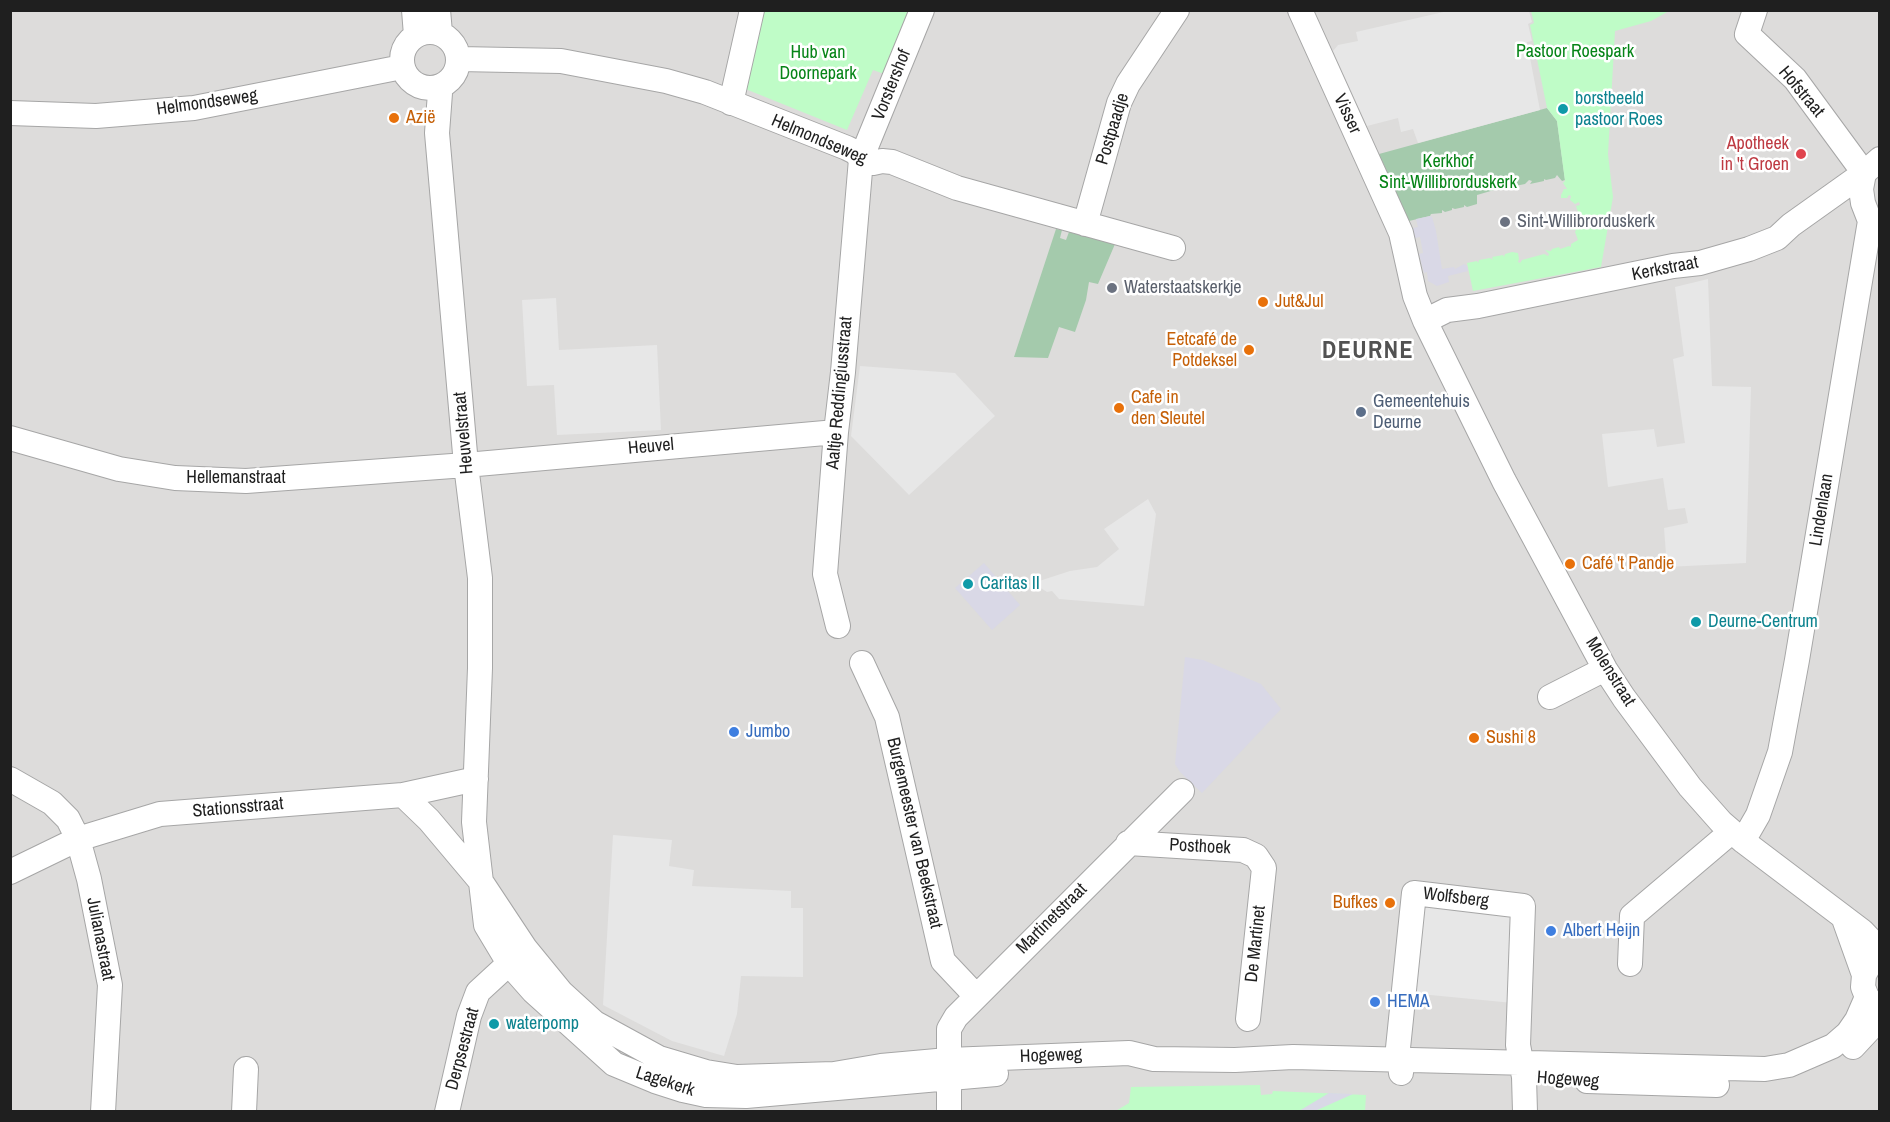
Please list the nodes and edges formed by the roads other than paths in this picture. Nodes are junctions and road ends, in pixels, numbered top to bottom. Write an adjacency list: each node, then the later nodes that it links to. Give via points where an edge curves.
1 (414, 10): 7 (street)
2 (752, 10): 11 (street)
3 (922, 10): 13 (street, Vorstershof)
4 (1177, 10): 15 (street, Postpaadje, via 1119,103)
5 (1300, 10): 17 (street, Visser, via 1401,234)
6 (1755, 10): 14 (street, Hofstraat, via 1747,34 1795,79)
7 (431, 26): 8 (street, via 454,44); 9 (street, via 407,44 401,56)
8 (459, 58): 10 (street, via 457,73); 11 (street, Helmondseweg, via 561,61 685,87)
9 (402, 68): 10 (street, via 409,81 420,88); 12 (street, Helmondseweg, via 194,108 96,116)
10 (438, 88): 21 (street, Heuvelstraat, via 436,133)
11 (731, 104): 13 (street, Helmondseweg, via 847,148)
12 (10, 113)
13 (861, 159): 15 (street, Helmondseweg, via 892,162 957,188); 19 (street, Aaltje Reddingiusstraat)
14 (1872, 166): 17 (street, Kerkstraat, via 1777,238 1749,249 1700,263 1447,310); 30 (street, Lindenlaan, via 1861,189 1870,221 1780,752 1758,815)
15 (1085, 224): 16 (street, Helmondseweg)
16 (1173, 248)
17 (1425, 321): 18 (street, Visser)
18 (1448, 369): 24 (street, Molenstraat)
19 (836, 432): 21 (street, Heuvel); 22 (street, Aaltje Reddingiusstraat, via 825,574)
20 (10, 438): 21 (street, Hellemanstraat, via 119,469 175,478 246,481)
21 (466, 465): 27 (street, Heuvelstraat, via 480,578)
22 (838, 626)
23 (862, 663): 41 (street, Burgemeester van Beekstraat, via 886,717 944,961)
24 (1605, 669): 25 (street); 30 (street, Molenstraat, via 1690,787)
25 (1550, 698)
26 (10, 779): 31 (street, Julianastraat, via 52,802 68,819)
27 (476, 779): 29 (street, Stationsstraat); 35 (street, Lagekerk, via 474,822)
28 (1182, 791): 32 (street, Martinetstraat)
29 (403, 795): 31 (street, Stationsstraat, via 160,814); 35 (street)
30 (1737, 837): 36 (street, Molenstraat); 38 (street, via 1632,916)
31 (78, 839): 34 (street, Stationsstraat); 50 (street, Julianastraat, via 110,985)
32 (1128, 843): 33 (street, Posthoek, via 1243,850 1257,856); 41 (street, Martinetstraat)
33 (1264, 868): 43 (street, De Martinet)
34 (10, 872)
35 (482, 883): 39 (street, Lagekerk, via 486,925); 48 (street, Lagekerk, via 561,993 595,1023 659,1058)
36 (1844, 919): 37 (street, Molenstraat); 40 (street)
37 (1880, 950)
38 (1630, 964)
39 (510, 965): 49 (street, Lagekerk, via 614,1064 655,1081); 52 (street, Derpsestraat, via 478,992)
40 (1872, 985): 47 (street, Hogeweg, via 1848,1034 1833,1047 1789,1065 1765,1069)
41 (976, 996): 46 (street, Martinetstraat, via 949,1029)
42 (1880, 1018): 47 (street, Hogeweg, via 1837,1060 1792,1080 1766,1085 1626,1083)
43 (1248, 1019)
44 (1400, 1066): 46 (street, Hogeweg, via 1345,1074 1235,1060 1154,1059 1131,1064); 47 (street, Hogeweg, via 1484,1073); 47 (street, Wolfsberg, via 1398,1048 1414,893 1523,906 1518,1045)
45 (246, 1069): 51 (street)
46 (948, 1069): 48 (street, Lagekerk, via 746,1096); 53 (street, Martinetstraat)
47 (1523, 1069): 54 (street)
48 (706, 1093): 49 (street)
49 (682, 1101)
50 (103, 1112)
51 (244, 1112)
52 (447, 1112)
53 (949, 1112)
54 (1525, 1112)

